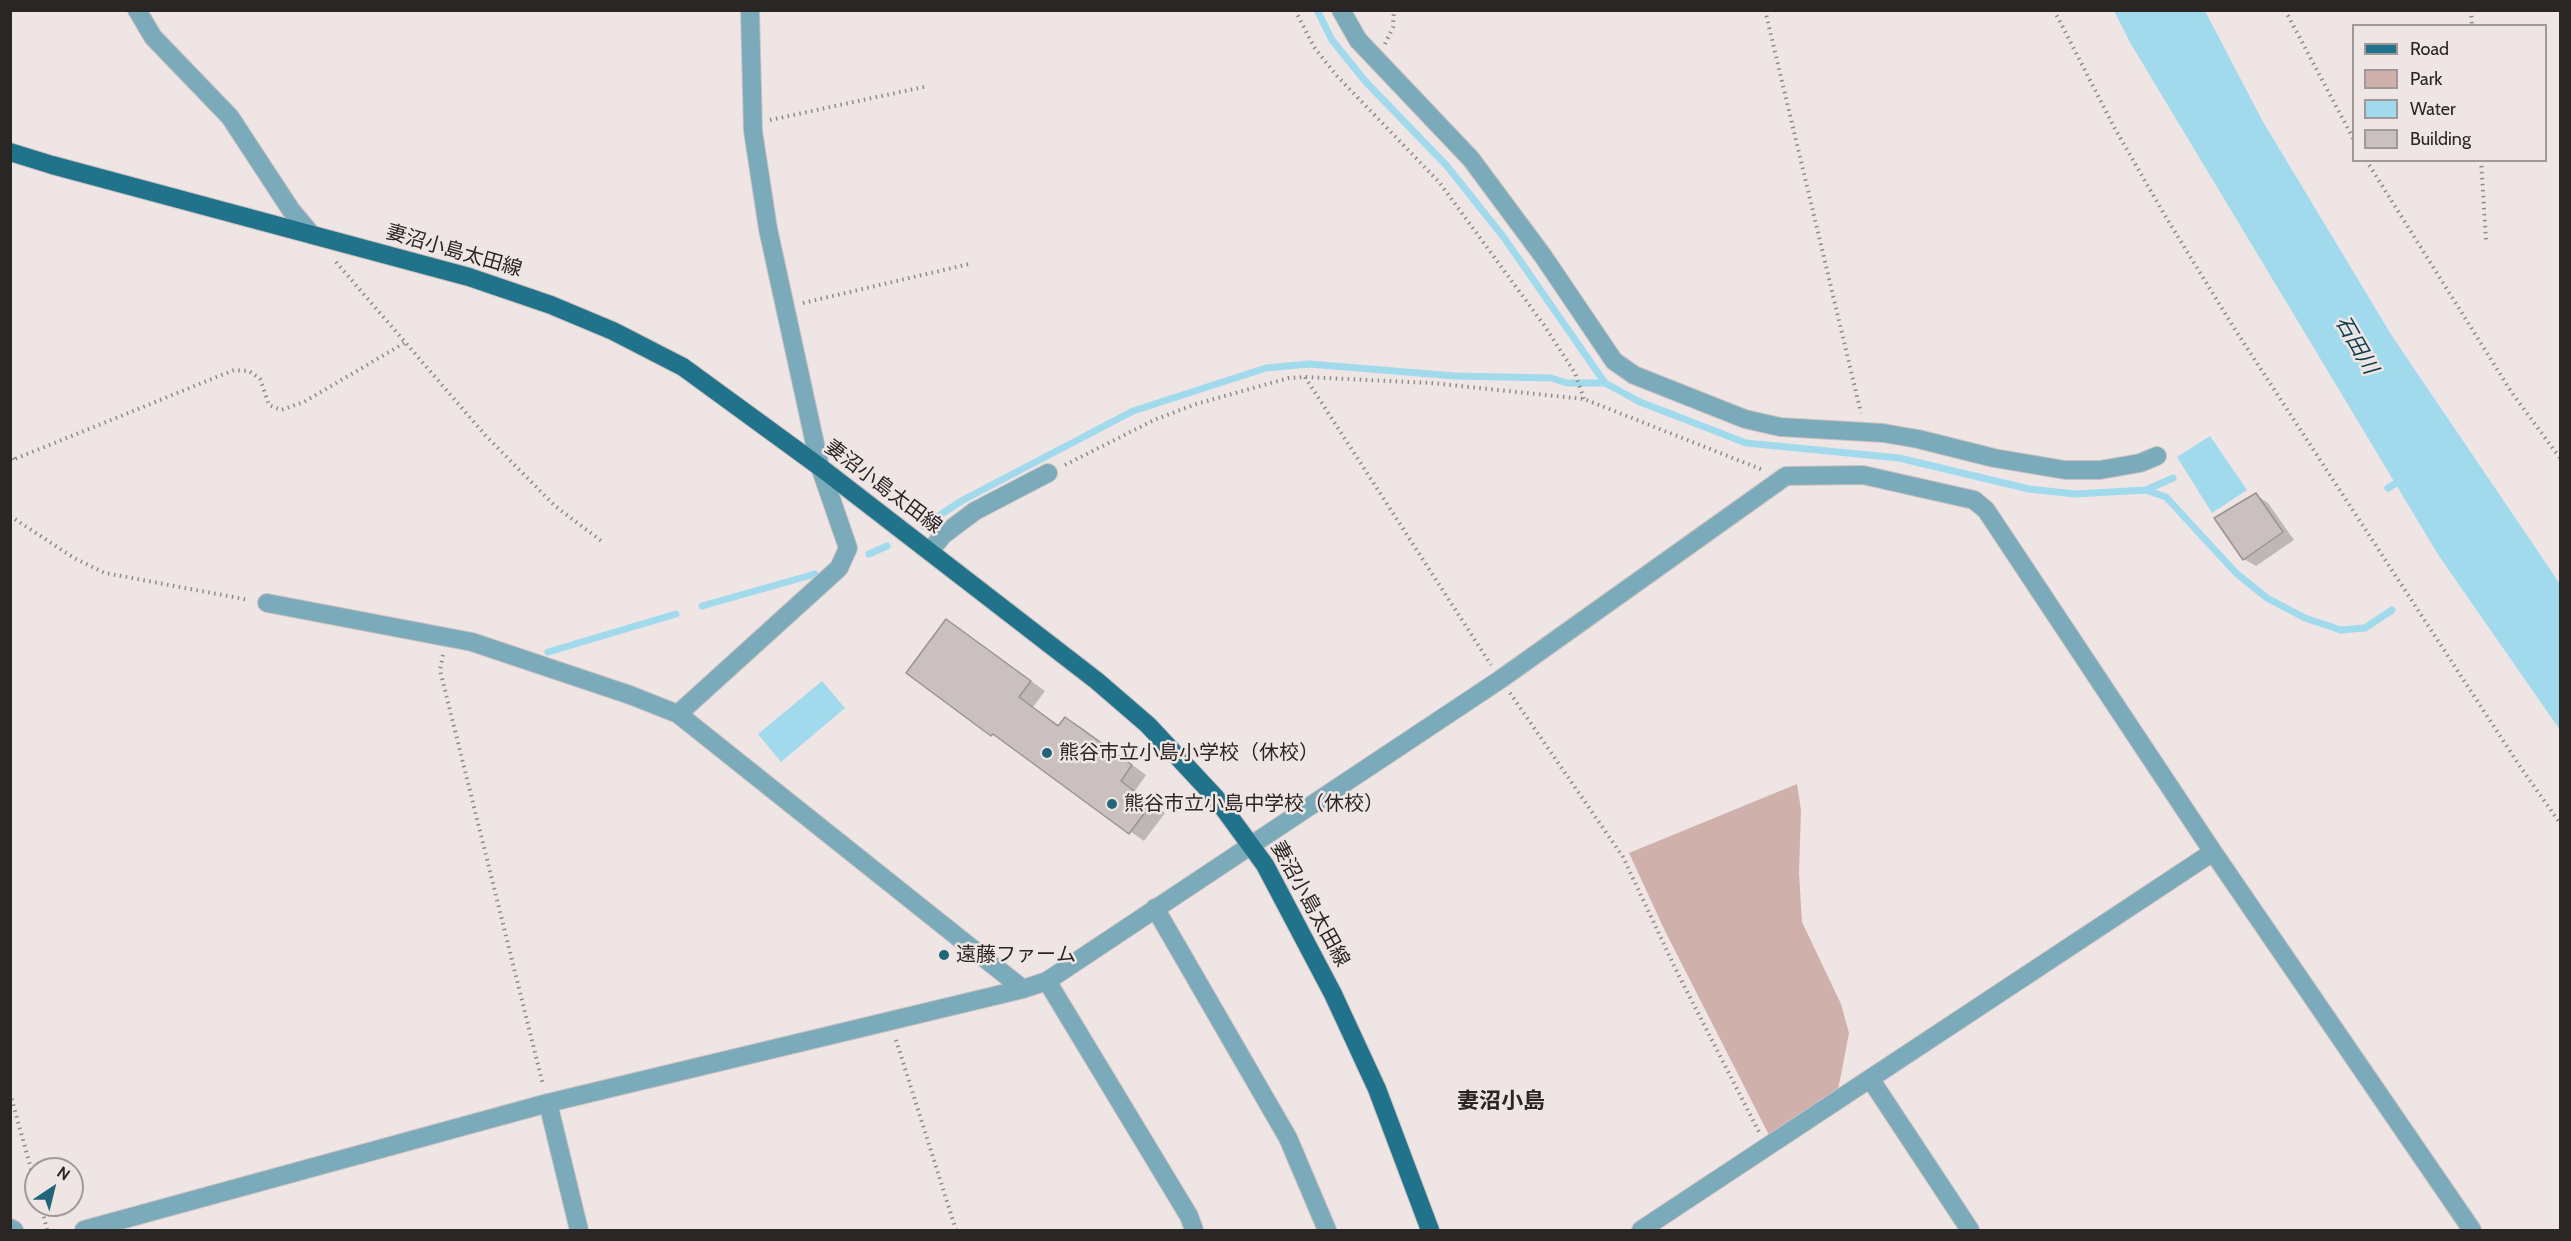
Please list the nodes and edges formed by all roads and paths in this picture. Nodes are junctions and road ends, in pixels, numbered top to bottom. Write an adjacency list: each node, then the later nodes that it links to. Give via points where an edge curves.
1 (137, 10): 16 (street, via 153,37 230,117)
2 (750, 10): 11 (street)
3 (1295, 10): 23 (path, via 1314,47 1336,75 1439,182 1556,344 1575,373)
4 (1341, 10): 9 (street, via 1358,40)
5 (1394, 10): 9 (path, via 1393,27)
6 (1765, 10): 24 (path)
7 (2054, 10): 39 (path, via 2120,137 2234,328)
8 (2285, 10): 12 (path)
9 (1376, 58): 24 (street, via 1471,159 1614,361 1624,369 1744,419 1780,428)
10 (928, 86): 11 (path)
11 (753, 123): 20 (street)
12 (2352, 136)
13 (10, 152): 16 (main road, 妻沼小島太田線)
14 (2367, 162): 27 (path, via 2512,393)
15 (2481, 162): 17 (path)
16 (312, 235): 29 (main road, 妻沼小島太田線, via 470,277 613,331 683,367)
17 (2486, 240)
18 (335, 262): 21 (path)
19 (969, 264): 20 (path)
20 (784, 308): 29 (street)
21 (406, 342): 28 (path, via 304,402 281,410 269,405 260,379 249,371 234,370); 33 (path, via 486,436 555,506)
22 (1305, 377): 23 (path, via 1431,383); 30 (path, via 1206,401 1154,420); 37 (path)
23 (1584, 399): 31 (path)
24 (1865, 432): 26 (street, via 1918,439 2065,470 2100,470)
25 (10, 453): 28 (path)
26 (2157, 456)
27 (2560, 458)
28 (12, 460)
29 (820, 467): 34 (main road, 妻沼小島太田線); 38 (street, via 848,548 839,568)
30 (1048, 473): 34 (street, via 975,510 943,535)
31 (1786, 476): 37 (street); 41 (street, via 1863,476 1974,500 1986,510)
32 (10, 516): 35 (path, via 74,558 105,573)
33 (604, 543)
34 (930, 551): 40 (main road, 妻沼小島太田線, via 1089,674 1148,725 1202,782)
35 (267, 603): 36 (street)
36 (446, 637): 38 (street, via 472,642); 48 (path, via 440,670)
37 (1501, 679): 40 (street); 49 (path, via 1623,857)
38 (678, 714): 44 (street)
39 (2560, 823)
40 (1251, 844): 42 (street); 56 (main road, 妻沼小島太田線, via 1280,890 1355,1040)
41 (2213, 852): 46 (street); 59 (street)
42 (1155, 908): 43 (street); 55 (street, via 1288,1138)
43 (1047, 981): 44 (street); 54 (street)
44 (1023, 989): 45 (street)
45 (891, 1022): 48 (street); 53 (path)
46 (1871, 1080): 49 (street); 58 (street)
47 (10, 1093): 50 (path)
48 (548, 1103): 51 (street); 52 (street)
49 (1767, 1149): 57 (street)
50 (28, 1157)
51 (84, 1230)
52 (579, 1230)
53 (956, 1230)
54 (1194, 1230)
55 (1327, 1230)
56 (1430, 1230)
57 (1641, 1230)
58 (1970, 1230)
59 (2472, 1230)

